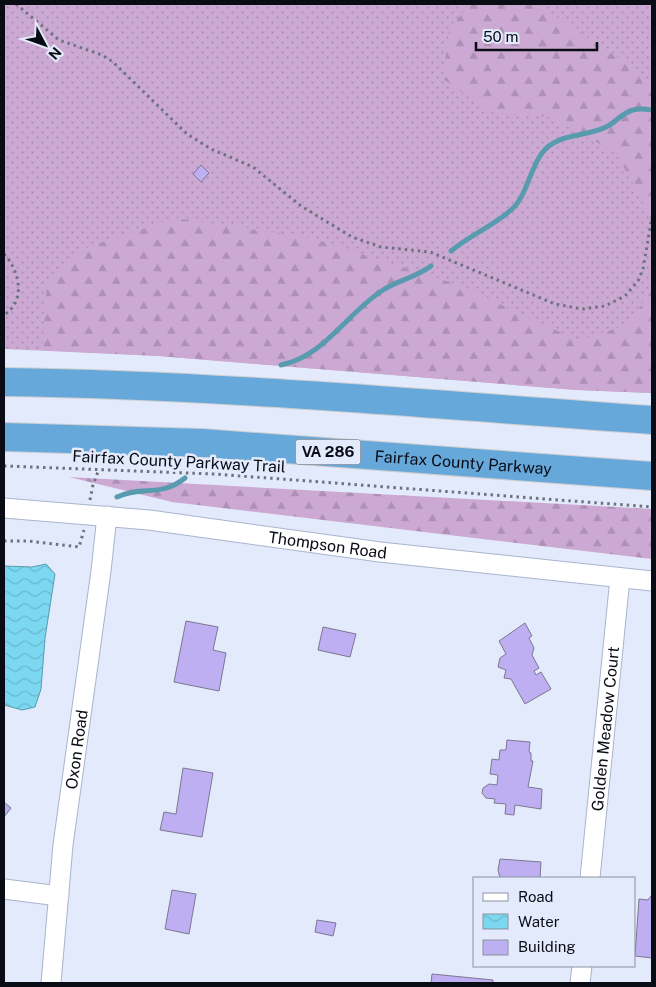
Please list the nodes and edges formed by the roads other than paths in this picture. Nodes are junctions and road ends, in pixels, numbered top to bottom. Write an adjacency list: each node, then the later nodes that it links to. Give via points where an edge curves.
1 (4, 382): 2 (highway, via 273,392)
2 (652, 420)
3 (4, 437): 4 (highway, Fairfax County Parkway / VA 286, via 202,443)
4 (652, 476)
5 (4, 508): 6 (street, Thompson Road)
6 (107, 516): 7 (street, Thompson Road, via 389,553); 11 (street, Oxon Road)
7 (620, 578): 8 (street, Thompson Road); 9 (street, Golden Meadow Court)
8 (652, 581)
9 (590, 877)
10 (4, 889): 11 (street)
11 (59, 896): 13 (street, Oxon Road)
12 (582, 967): 14 (street)
13 (51, 983)
14 (580, 983)

